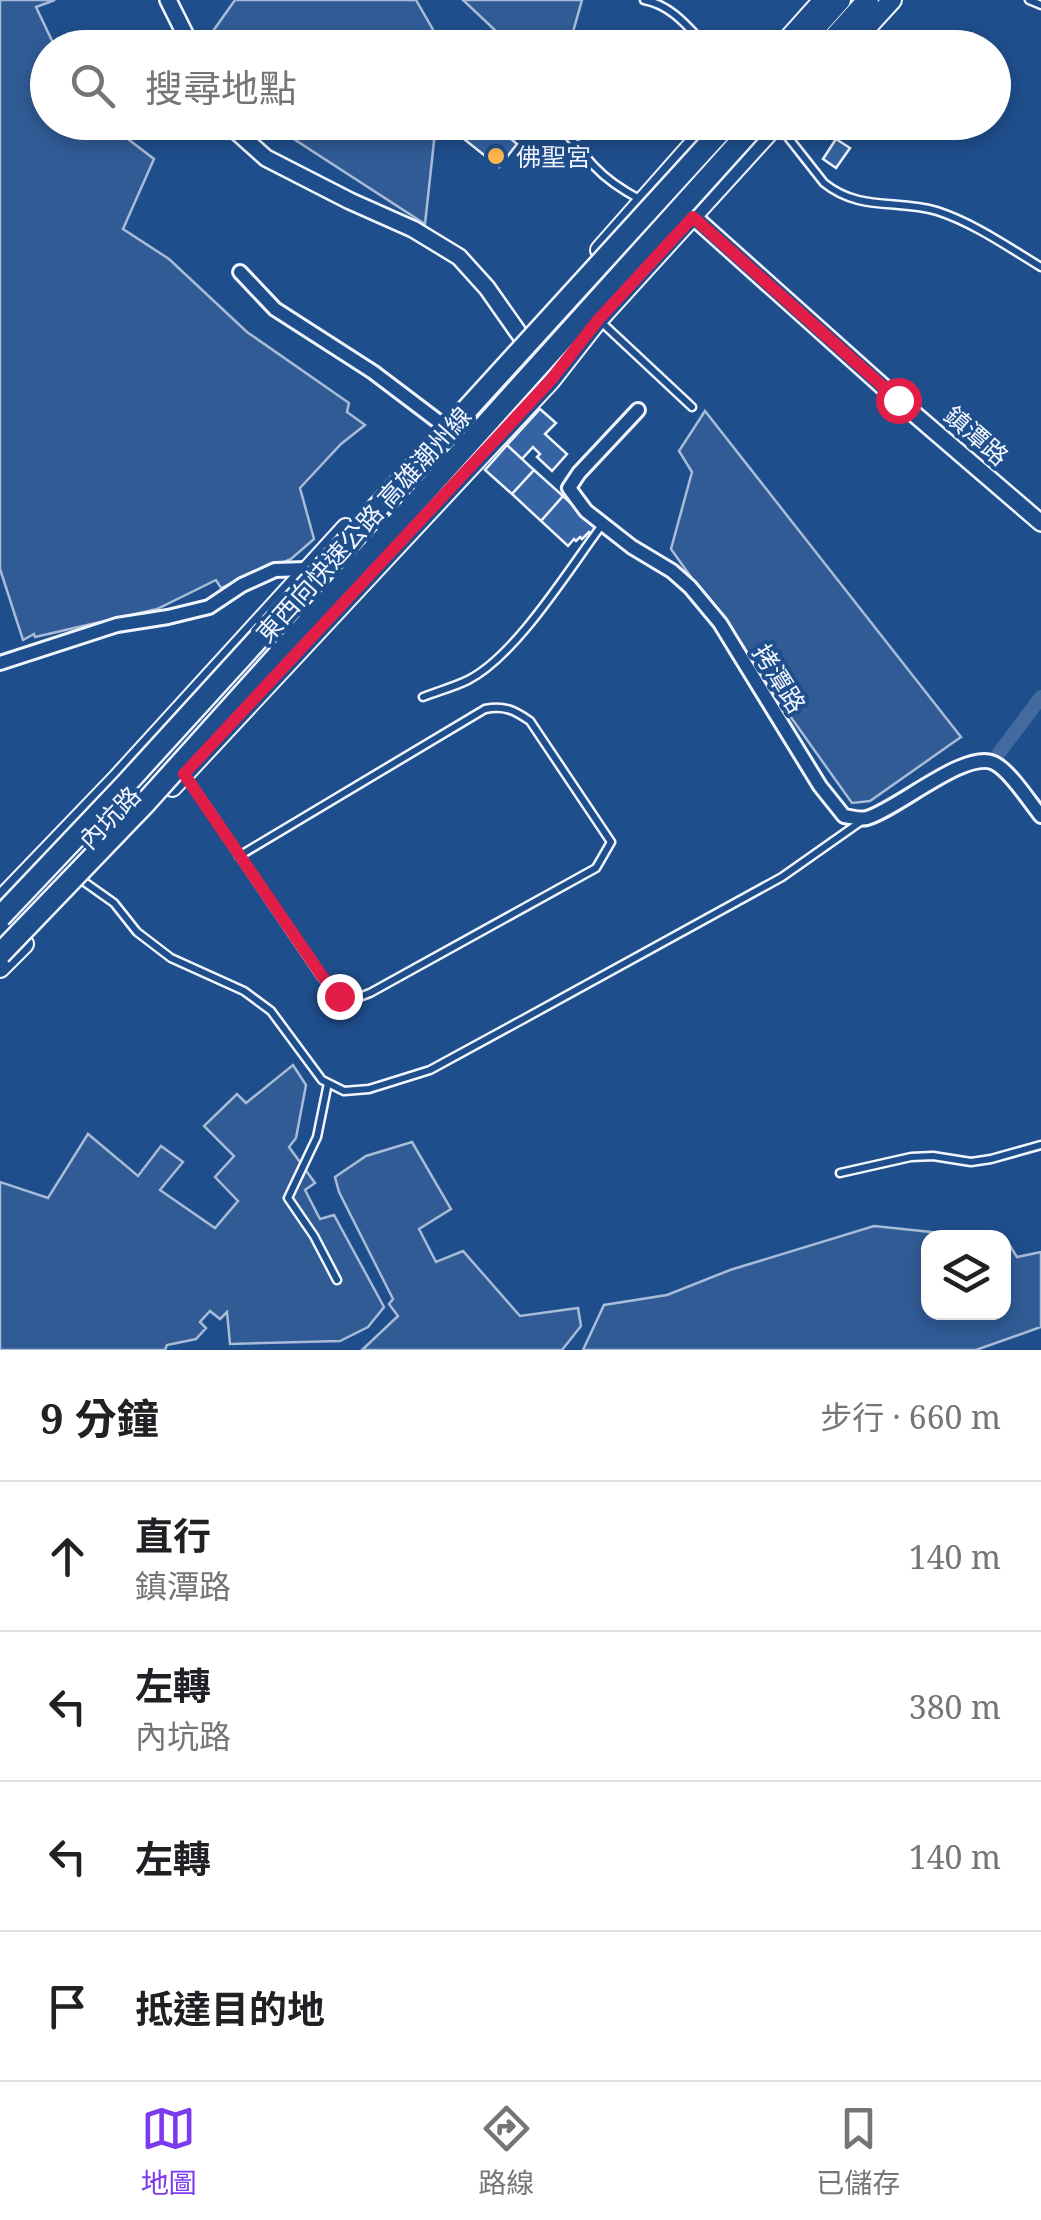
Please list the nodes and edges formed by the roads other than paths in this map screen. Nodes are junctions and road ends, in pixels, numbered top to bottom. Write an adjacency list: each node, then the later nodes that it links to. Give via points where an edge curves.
1 (168, 0): 9 (street)
2 (644, 0): 10 (lane, via 659,3)
3 (823, 0): 11 (main road)
4 (840, 0): 12 (highway)
5 (868, 0): 13 (highway)
6 (892, 0): 14 (main road)
7 (1029, 0): 8 (lane)
8 (1041, 5)
9 (183, 30)
10 (691, 30)
11 (796, 30)
12 (813, 30)
13 (842, 30)
14 (864, 30)
15 (246, 140): 28 (street, via 266,158 459,257)
16 (574, 140): 23 (lane, via 596,168)
17 (697, 140): 22 (main road, 內坑路)
18 (712, 140): 44 (highway, 東西向快速公路 高雄潮州線, bridge)
19 (742, 140): 45 (highway, 東西向快速公路 高雄潮州線, bridge, via 160,787)
20 (762, 140): 24 (main road, 內坑路)
21 (790, 140): 25 (lane, via 824,184 854,201 934,210)
22 (657, 184): 23 (main road, 內坑路); 24 (street, 鎮潭路)
23 (642, 201): 28 (main road, 內坑路)
24 (693, 217): 27 (main road, 內坑路); 33 (street, 鎮潭路)
25 (1041, 267)
26 (240, 272): 32 (street, via 276,308)
27 (598, 320): 29 (main road, 內坑路); 30 (lane)
28 (524, 339): 29 (street); 32 (main road, 內坑路)
29 (551, 380): 38 (main road, 內坑路)
30 (692, 406)
31 (638, 410): 34 (street, 拷潭路, via 569,488)
32 (443, 425): 35 (main road, 內坑路)
33 (1041, 523)
34 (603, 524): 37 (lane, via 494,661 469,680); 40 (street, 拷潭路, via 690,587 720,623 820,786 844,816)
35 (308, 569): 36 (street, via 275,570 209,607 117,624); 43 (main road, 內坑路)
36 (0, 663)
37 (423, 697)
38 (184, 774): 41 (lane); 42 (main road, 內坑路)
39 (1041, 816): 40 (street, via 1004,772 981,760)
40 (864, 820): 47 (lane, via 782,877 430,1070 369,1090 344,1091)
41 (240, 856): 41 (lane, via 322,976 351,1000 596,868 611,842 530,721 500,706 484,709)
42 (83, 882): 46 (main road, 內坑路); 47 (lane, via 171,958 244,991 271,1011)
43 (0, 901)
44 (0, 916)
45 (0, 954)
46 (0, 968)
47 (328, 1083): 50 (lane, via 317,1137 288,1198)
48 (1041, 1144): 49 (lane, via 971,1162 912,1157)
49 (840, 1173)
50 (338, 1280)

